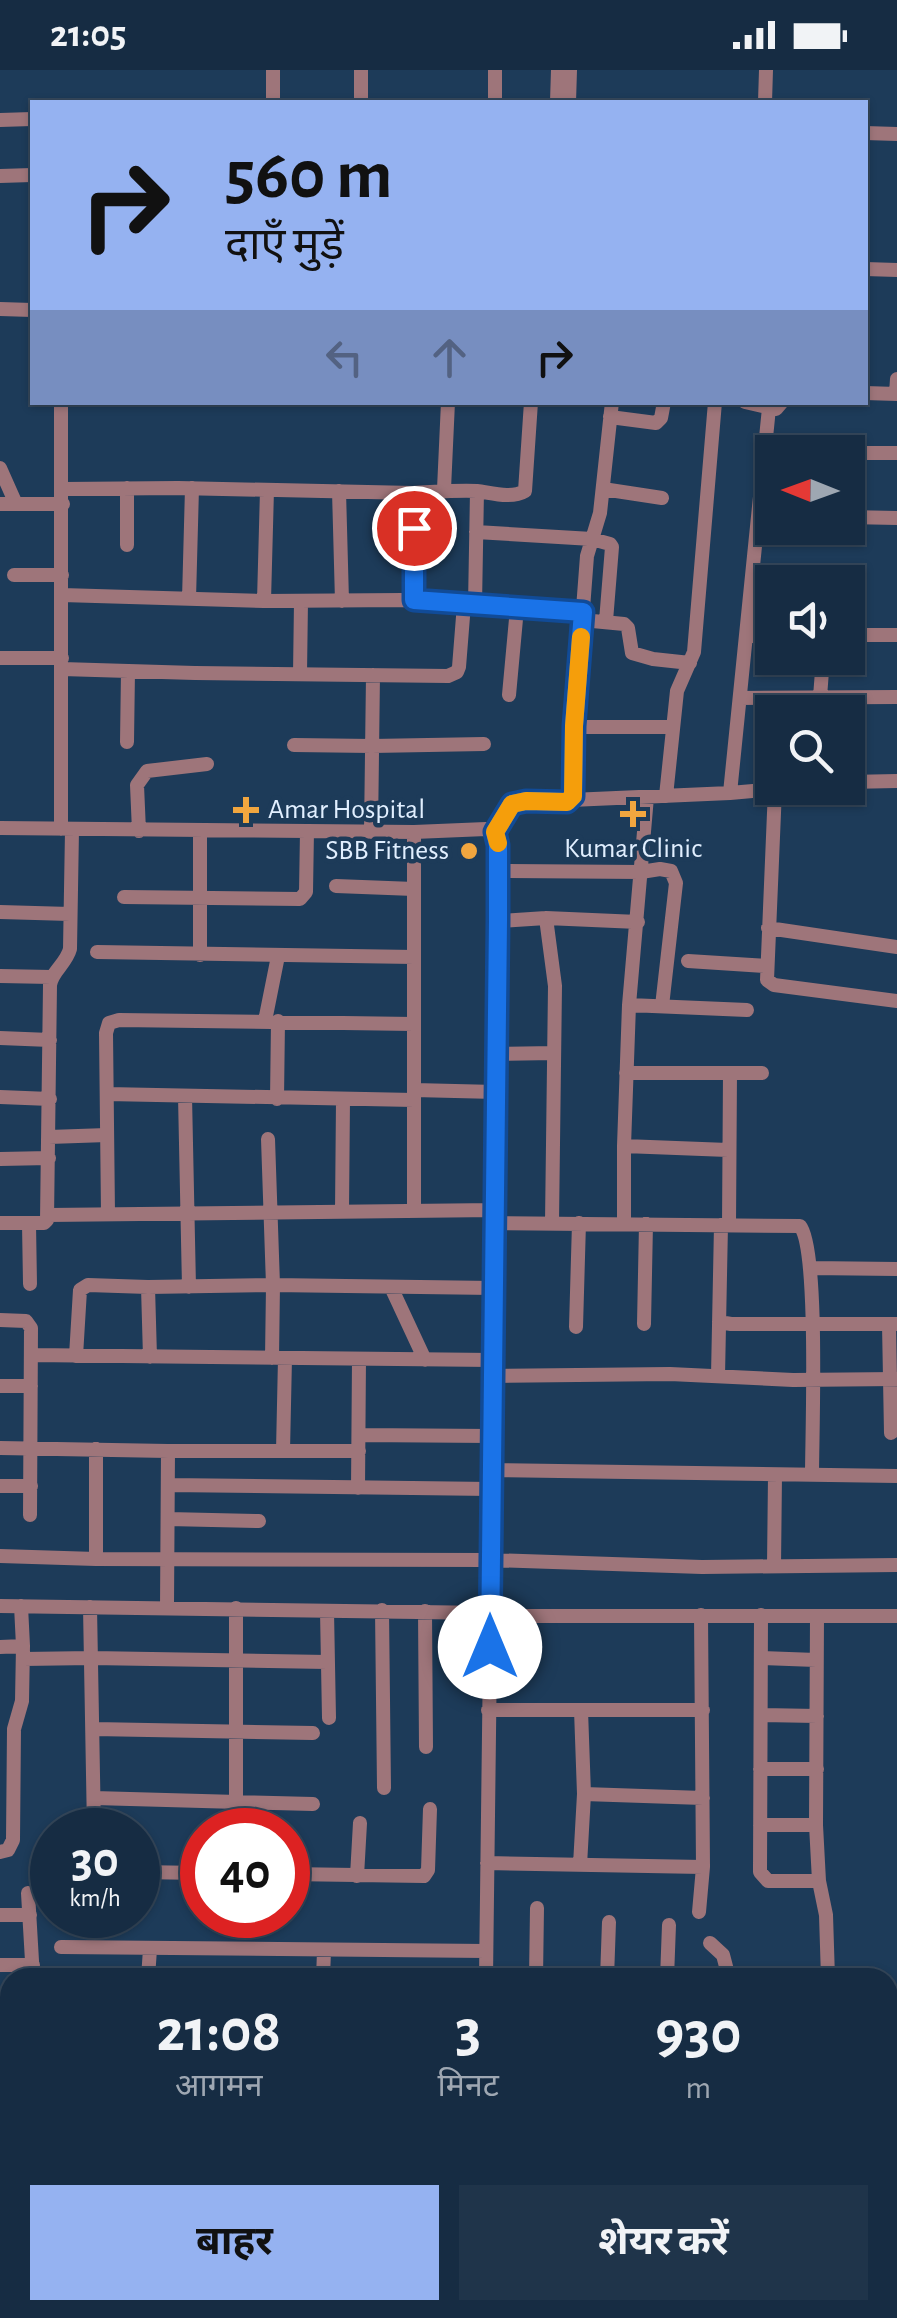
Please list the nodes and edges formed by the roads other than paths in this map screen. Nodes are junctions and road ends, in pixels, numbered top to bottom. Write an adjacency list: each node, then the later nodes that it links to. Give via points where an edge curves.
1 (272, 70): 7 (street)
2 (361, 70): 8 (street)
3 (496, 70): 9 (street)
4 (558, 70): 10 (street)
5 (570, 70): 11 (street)
6 (766, 70): 12 (street)
7 (273, 100)
8 (360, 100)
9 (495, 100)
10 (557, 100)
11 (569, 100)
12 (766, 100)
13 (30, 119): 14 (street)
14 (0, 120)
15 (868, 133): 16 (street)
16 (897, 134)
17 (0, 176): 18 (street)
18 (30, 176)
19 (868, 269): 20 (street)
20 (897, 270)
21 (0, 309): 22 (street)
22 (30, 310)
23 (897, 379): 25 (street)
24 (868, 393): 25 (street)
25 (896, 394)
26 (62, 405): 45 (street)
27 (448, 405): 39 (street)
28 (531, 405): 43 (street, via 525,491)
29 (663, 405): 32 (street, via 656,423)
30 (716, 405): 73 (street)
31 (775, 405): 33 (street)
32 (612, 410): 40 (street)
33 (768, 435)
34 (865, 453): 35 (street)
35 (897, 453)
36 (0, 468): 48 (street)
37 (127, 488): 38 (street); 45 (street); 53 (street)
38 (192, 488): 41 (street); 58 (street)
39 (444, 489): 43 (street); 44 (street)
40 (603, 489): 46 (street); 52 (street)
41 (267, 490): 42 (street); 62 (street)
42 (339, 491): 44 (street); 61 (street)
43 (477, 491): 51 (street)
44 (413, 493): 59 (street)
45 (63, 497): 48 (street); 56 (street)
46 (662, 498)
47 (0, 504): 48 (street)
48 (16, 504)
49 (865, 517): 50 (street)
50 (897, 518)
51 (476, 532): 52 (street); 63 (street)
52 (592, 539): 65 (street); 66 (street, via 612,548)
53 (128, 545)
54 (761, 545): 69 (street)
55 (14, 575): 56 (street)
56 (62, 575): 57 (street)
57 (62, 595): 58 (street); 72 (street)
58 (189, 599): 62 (street)
59 (414, 600): 61 (street); 63 (street)
60 (301, 601): 61 (street); 62 (street); 75 (street)
61 (342, 601)
62 (264, 602)
63 (469, 604): 64 (street); 76 (street, via 458,672)
64 (516, 608): 65 (street); 77 (street)
65 (582, 616): 66 (street); 82 (street)
66 (606, 621): 73 (street, via 628,628 636,656)
67 (865, 635): 68 (street)
68 (897, 635)
69 (746, 636): 70 (street); 80 (street)
70 (755, 636)
71 (0, 658): 72 (street)
72 (62, 663): 74 (street); 98 (street)
73 (690, 663): 83 (street)
74 (128, 671): 75 (street); 84 (street)
75 (300, 674): 76 (street)
76 (372, 675): 87 (street)
77 (509, 695)
78 (865, 697): 79 (street)
79 (897, 697)
80 (740, 698): 81 (street); 92 (street)
81 (755, 698)
82 (574, 726): 83 (street); 95 (street)
83 (672, 727): 93 (street)
84 (127, 742)
85 (294, 744): 87 (street)
86 (484, 744): 87 (street)
87 (372, 746): 102 (street)
88 (207, 764): 99 (street, via 146,771 137,785)
89 (865, 782): 90 (street)
90 (897, 782)
91 (755, 790): 92 (street)
92 (730, 793): 93 (street)
93 (666, 796): 94 (street)
94 (648, 797): 95 (street); 106 (street)
95 (571, 800): 104 (street, via 512,804)
96 (774, 805): 116 (street)
97 (0, 828): 98 (street)
98 (66, 829): 99 (street); 112 (street)
99 (139, 830): 100 (street)
100 (200, 831): 101 (street); 110 (street)
101 (308, 832): 102 (street); 110 (street, via 306,892 300,900)
102 (371, 832): 103 (street)
103 (414, 832): 104 (street); 108 (street)
104 (495, 832): 105 (street)
105 (498, 871): 106 (street); 114 (street)
106 (641, 872): 115 (street); 128 (street, via 672,871 676,884)
107 (336, 886): 108 (street)
108 (414, 889): 121 (street)
109 (124, 897): 110 (street)
110 (200, 898): 119 (street)
111 (0, 912): 112 (street)
112 (70, 914): 125 (street, via 68,955)
113 (546, 918): 114 (street); 115 (street); 134 (street)
114 (498, 921): 135 (street)
115 (638, 922): 127 (street)
116 (768, 928): 117 (street); 123 (street)
117 (897, 946)
118 (97, 952): 119 (street)
119 (200, 955): 120 (street)
120 (278, 956): 121 (street); 130 (street)
121 (414, 957): 131 (street)
122 (688, 961): 123 (street)
123 (766, 966): 126 (street, via 766,980 774,985)
124 (0, 976): 125 (street)
125 (51, 978): 133 (street)
126 (897, 1001)
127 (629, 1005): 128 (street); 138 (street)
128 (662, 1006): 129 (street)
129 (746, 1010)
130 (272, 1021): 131 (street); 140 (street, via 114,1020 106,1033); 145 (street)
131 (414, 1024): 141 (street)
132 (0, 1038): 133 (street)
133 (50, 1040): 144 (street)
134 (554, 1053): 135 (street); 162 (street)
135 (496, 1054): 139 (street)
136 (730, 1073): 137 (street); 138 (street); 151 (street)
137 (762, 1073)
138 (626, 1074): 150 (street)
139 (496, 1092): 141 (street); 160 (street)
140 (108, 1094): 142 (street); 147 (street)
141 (414, 1095): 146 (street); 154 (street)
142 (185, 1096): 145 (street); 155 (street)
143 (0, 1097): 144 (street)
144 (50, 1099): 148 (street)
145 (277, 1099): 146 (street)
146 (342, 1100): 157 (street)
147 (107, 1135): 148 (street); 158 (street)
148 (50, 1137): 153 (street)
149 (268, 1140): 156 (street)
150 (624, 1146): 151 (street); 164 (street)
151 (728, 1150): 167 (street)
152 (0, 1158): 153 (street)
153 (49, 1158): 159 (street)
154 (414, 1211): 157 (street); 160 (street)
155 (188, 1212): 156 (street); 158 (street); 174 (street)
156 (270, 1212): 157 (street); 171 (street)
157 (342, 1212)
158 (108, 1214): 159 (street)
159 (48, 1215): 165 (street, via 44,1223)
160 (494, 1216): 162 (street); 175 (street)
161 (0, 1223): 165 (street)
162 (552, 1223): 163 (street)
163 (579, 1223): 164 (street); 181 (street)
164 (624, 1223): 166 (street)
165 (29, 1224): 170 (street)
166 (646, 1224): 167 (street); 179 (street)
167 (725, 1225): 168 (street, via 800,1226); 177 (street)
168 (810, 1268): 169 (street); 178 (street)
169 (897, 1269)
170 (30, 1284)
171 (274, 1285): 172 (street); 174 (street); 185 (street)
172 (390, 1286): 175 (street); 187 (street)
173 (148, 1287): 174 (street); 183 (street, via 83,1286); 184 (street)
174 (190, 1287)
175 (493, 1288): 188 (street)
176 (0, 1320): 182 (street, via 30,1324)
177 (719, 1322): 178 (street); 189 (street)
178 (811, 1323): 180 (street); 191 (street)
179 (644, 1324)
180 (893, 1324): 190 (street)
181 (576, 1327)
182 (32, 1355): 183 (street); 193 (street)
183 (76, 1356): 184 (street)
184 (150, 1356): 185 (street)
185 (278, 1358): 186 (street); 200 (street)
186 (359, 1359): 187 (street); 195 (street)
187 (425, 1360): 188 (street)
188 (492, 1368): 189 (street); 196 (street)
189 (718, 1376): 191 (street)
190 (894, 1378): 191 (street); 194 (street)
191 (814, 1380): 205 (street)
192 (0, 1386): 193 (street)
193 (32, 1386): 198 (street)
194 (892, 1433)
195 (359, 1435): 196 (street); 202 (street)
196 (491, 1436): 203 (street)
197 (0, 1448): 198 (street)
198 (31, 1448): 199 (street); 209 (street)
199 (96, 1449): 201 (street); 217 (street)
200 (284, 1450): 201 (street); 202 (street)
201 (168, 1451): 207 (street)
202 (358, 1451): 210 (street)
203 (491, 1470): 204 (street); 211 (street)
204 (774, 1475): 205 (street); 220 (street)
205 (812, 1475): 206 (street)
206 (897, 1476)
207 (168, 1485): 210 (street); 213 (street)
208 (0, 1486): 209 (street)
209 (31, 1486): 212 (street)
210 (358, 1488): 211 (street)
211 (490, 1488): 218 (street)
212 (30, 1515)
213 (168, 1519): 214 (street); 216 (street)
214 (259, 1521)
215 (0, 1556): 217 (street)
216 (167, 1559): 217 (street); 218 (street); 224 (street)
217 (96, 1560)
218 (490, 1560): 220 (street); 229 (street)
219 (897, 1565): 220 (street)
220 (774, 1566)
221 (0, 1606): 222 (street)
222 (21, 1606): 223 (street); 235 (street)
223 (90, 1606): 224 (street); 236 (street)
224 (167, 1608): 225 (street)
225 (236, 1608): 228 (street); 238 (street)
226 (382, 1610): 227 (street); 228 (street); 254 (street)
227 (424, 1610): 229 (street); 251 (street)
228 (327, 1611): 240 (street)
229 (490, 1614): 230 (street); 241 (street)
230 (701, 1615): 231 (street); 243 (street)
231 (761, 1615): 232 (street); 237 (street)
232 (817, 1616): 233 (street); 239 (street)
233 (897, 1616)
234 (0, 1647): 235 (street)
235 (23, 1653): 236 (street); 247 (street, via 22,1701)
236 (92, 1658): 238 (street); 248 (street)
237 (761, 1658): 239 (street); 244 (street)
238 (236, 1660): 240 (street); 249 (street)
239 (816, 1660): 245 (street)
240 (327, 1662): 246 (street)
241 (488, 1710): 242 (street); 267 (street)
242 (581, 1710): 243 (street); 255 (street)
243 (703, 1710): 257 (street)
244 (761, 1715): 245 (street); 252 (street)
245 (817, 1716): 253 (street)
246 (329, 1718)
247 (8, 1722): 266 (street, via 14,1729 13,1840)
248 (94, 1730): 249 (street); 256 (street)
249 (236, 1730): 250 (street); 258 (street)
250 (313, 1733)
251 (426, 1747)
252 (760, 1769): 253 (street); 264 (street)
253 (817, 1769): 265 (street)
254 (384, 1788)
255 (584, 1794): 257 (street); 268 (street)
256 (94, 1798): 258 (street); 260 (street)
257 (703, 1798): 269 (street)
258 (236, 1802): 259 (street); 261 (street)
259 (312, 1804)
260 (94, 1808)
261 (236, 1808)
262 (430, 1809): 271 (street, via 426,1874)
263 (360, 1823): 271 (street)
264 (760, 1825): 265 (street); 272 (street, via 764,1880)
265 (816, 1826): 272 (street)
266 (0, 1852)
267 (487, 1863): 268 (street); 285 (street)
268 (580, 1865): 269 (street)
269 (703, 1867): 275 (street)
270 (310, 1875): 271 (street)
271 (357, 1876)
272 (819, 1881): 294 (street)
273 (28, 1892): 277 (street)
274 (537, 1908): 290 (street)
275 (699, 1912)
276 (0, 1916): 277 (street)
277 (30, 1916)
278 (609, 1922): 291 (street)
279 (668, 1925): 292 (street)
280 (31, 1938): 286 (street)
281 (710, 1943): 293 (street)
282 (61, 1947): 283 (street)
283 (150, 1949): 284 (street); 287 (street)
284 (324, 1951): 285 (street); 288 (street)
285 (486, 1951): 289 (street)
286 (33, 1968)
287 (149, 1968)
288 (324, 1968)
289 (486, 1968)
290 (536, 1968)
291 (607, 1968)
292 (667, 1968)
293 (727, 1968)
294 (828, 1968)

